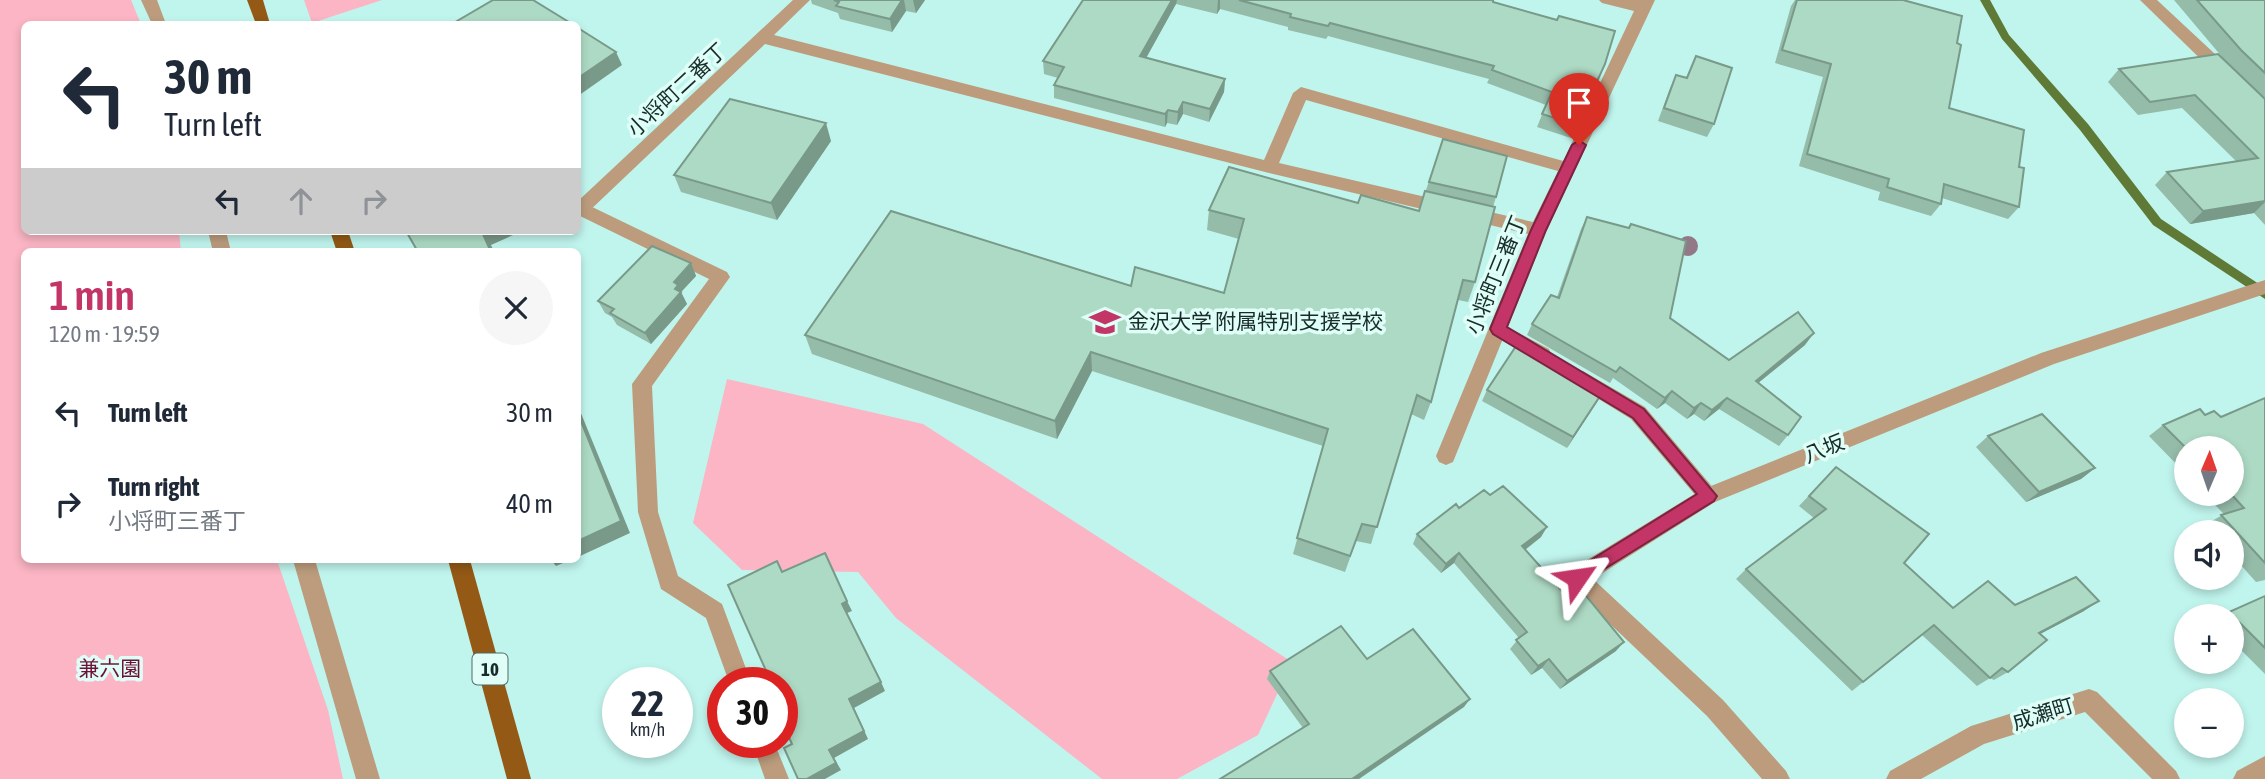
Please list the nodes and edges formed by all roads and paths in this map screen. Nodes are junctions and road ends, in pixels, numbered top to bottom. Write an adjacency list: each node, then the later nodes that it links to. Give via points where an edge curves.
1 (149, 0): 7 (street)
2 (256, 0): 8 (main road)
3 (802, 0): 9 (street, 小将町二番丁)
4 (1607, 0): 6 (street)
5 (2148, 0): 10 (street)
6 (1646, 4): 12 (street, 小将町三番丁)
7 (158, 21)
8 (262, 21)
9 (763, 37): 11 (street); 13 (street, 小将町二番丁)
10 (2235, 83)
11 (1269, 167): 12 (street, via 1301,93); 15 (street)
12 (1568, 168): 15 (street, 小将町三番丁)
13 (581, 208)
14 (581, 209): 22 (street, 小将町二番丁, via 721,277 642,384 648,512 669,582 714,611)
15 (1538, 230): 17 (street, 小将町三番丁)
16 (2258, 289): 19 (street, 八坂, via 2048,358)
17 (1498, 329): 18 (street, 小将町三番丁); 19 (street, via 1638,413)
18 (1446, 456)
19 (1708, 496): 28 (street, 八坂, via 1577,578 1714,708)
20 (305, 563): 25 (street)
21 (460, 563): 26 (main road, 10)
22 (735, 667)
23 (769, 758): 27 (street)
24 (2265, 768): 31 (street)
25 (368, 779)
26 (519, 779)
27 (776, 779)
28 (1778, 779)
29 (1898, 779): 30 (street, 成瀬町, via 1979,734 2090,700)
30 (2168, 779)
31 (2245, 779)

